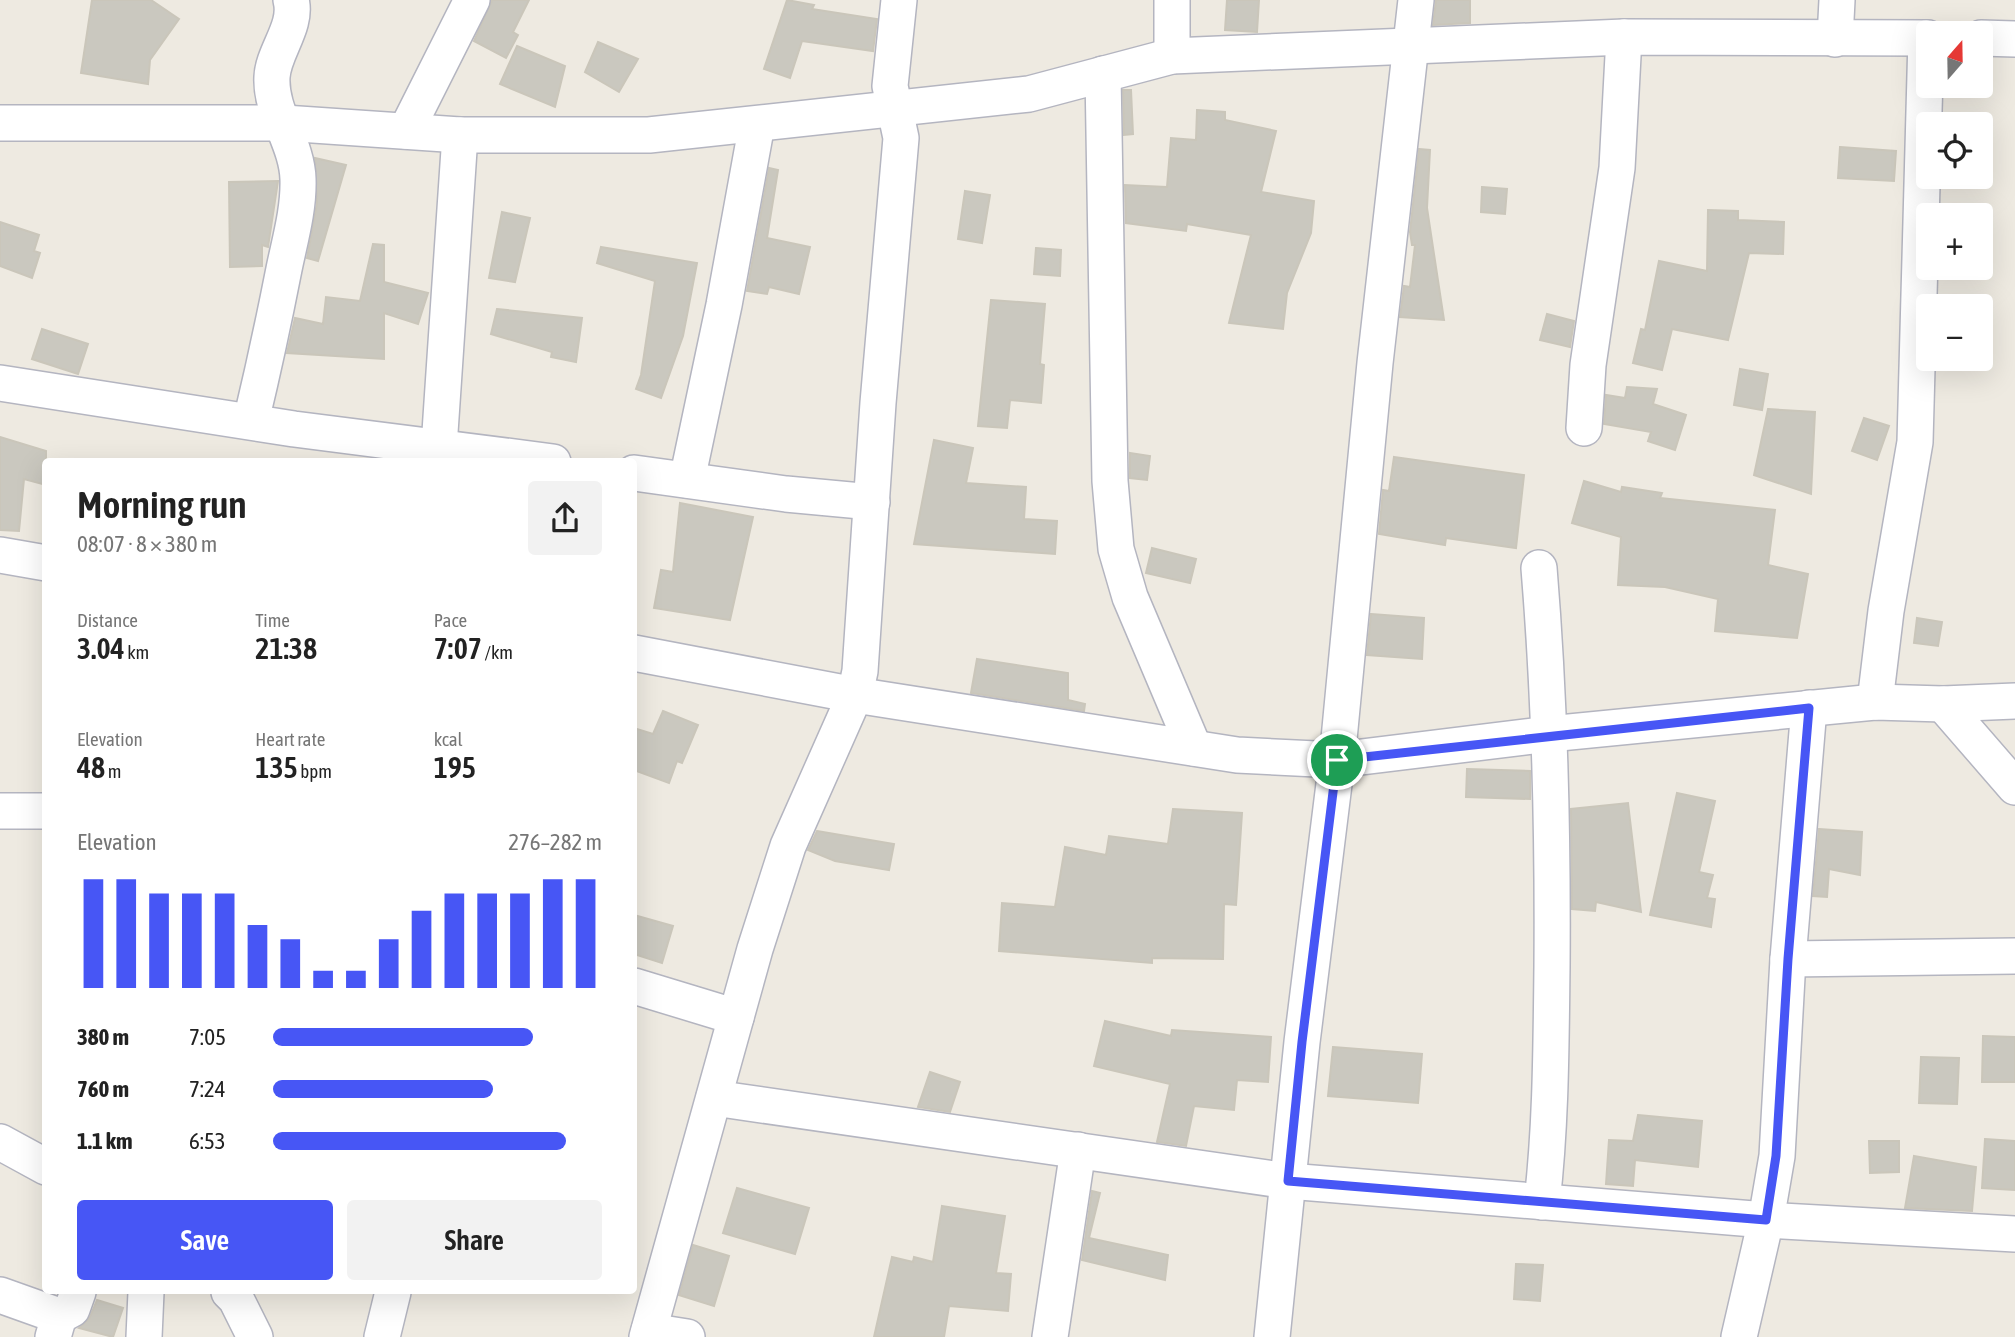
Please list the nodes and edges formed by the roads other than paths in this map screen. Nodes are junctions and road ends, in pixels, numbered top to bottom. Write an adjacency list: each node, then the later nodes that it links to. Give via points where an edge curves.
1 (291, 0): 18 (street, via 286,35 271,75 274,101)
2 (472, 0): 20 (street)
3 (899, 0): 16 (street, via 890,86)
4 (1172, 0): 13 (street)
5 (1416, 0): 12 (street)
6 (1838, 0): 10 (street)
7 (1624, 37): 10 (street); 12 (street); 24 (street, via 1617,168 1588,365)
8 (1916, 38): 10 (street)
9 (1993, 38): 11 (street)
10 (1835, 39)
11 (2015, 39)
12 (1413, 46): 13 (street); 41 (street, via 1375,363)
13 (1172, 56): 14 (street)
14 (1103, 74): 16 (street, via 1030,94); 40 (street, via 1110,481 1116,549 1130,597)
15 (1925, 98): 36 (street, via 1915,442)
16 (897, 111): 19 (street); 29 (street, via 901,138)
17 (0, 123): 18 (street)
18 (284, 123): 20 (street); 23 (street, via 298,179 294,221)
19 (757, 124): 21 (street, via 649,135); 28 (street)
20 (406, 131): 21 (street)
21 (460, 135): 25 (street)
22 (0, 383): 23 (street)
23 (251, 421): 25 (street)
24 (1584, 429)
25 (439, 455): 26 (street)
26 (488, 458)
27 (637, 473): 28 (street)
28 (687, 481): 29 (street)
29 (872, 502): 34 (street)
30 (0, 555): 31 (street)
31 (42, 562)
32 (1539, 568): 39 (street)
33 (637, 654): 34 (street)
34 (855, 695): 40 (street); 48 (street, via 788,846)
35 (2015, 701): 37 (street)
36 (1875, 702): 37 (street); 38 (street)
37 (1943, 704): 42 (street)
38 (1809, 708): 39 (street); 46 (street)
39 (1549, 734): 41 (street); 54 (street, via 1551,1010)
40 (1194, 748): 41 (street)
41 (1337, 760): 53 (street)
42 (2015, 787)
43 (0, 811): 44 (street)
44 (42, 811)
45 (2015, 956): 46 (street)
46 (1788, 959): 55 (street, via 1776,1156)
47 (637, 987): 48 (street)
48 (736, 1017): 49 (street)
49 (714, 1098): 51 (street); 62 (street)
50 (0, 1142): 52 (street)
51 (1078, 1150): 53 (street); 67 (street)
52 (42, 1165)
53 (1288, 1181): 54 (street); 68 (street)
54 (1542, 1202): 55 (street)
55 (1766, 1220): 56 (street); 69 (street)
56 (2015, 1234)
57 (146, 1294): 63 (street)
58 (230, 1294): 64 (street)
59 (393, 1294): 65 (street)
60 (0, 1296): 61 (street)
61 (63, 1315)
62 (648, 1334): 66 (street)
63 (144, 1337)
64 (255, 1337)
65 (382, 1337)
66 (687, 1337)
67 (1051, 1337)
68 (1272, 1337)
69 (1739, 1337)

